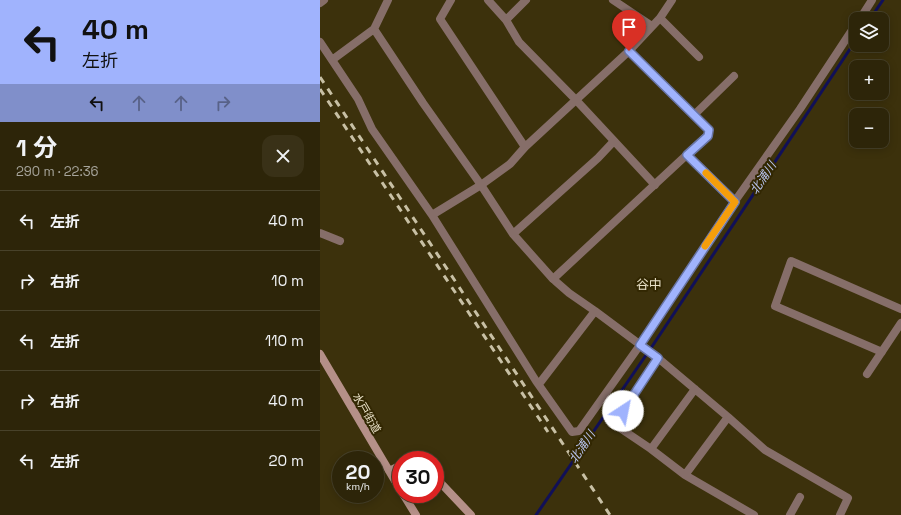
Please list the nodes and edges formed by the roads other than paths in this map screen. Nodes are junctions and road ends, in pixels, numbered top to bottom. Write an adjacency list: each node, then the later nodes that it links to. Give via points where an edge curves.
1 (324, 0): 9 (street)
2 (388, 0): 14 (street)
3 (451, 0): 24 (street, via 440,19)
4 (488, 0): 12 (street)
5 (526, 0): 12 (street)
6 (613, 0): 13 (street)
7 (672, 0): 11 (street)
8 (872, 0): 10 (street)
9 (320, 3)
10 (864, 12)
11 (660, 18): 13 (street); 18 (street)
12 (506, 20): 21 (street, via 519,42)
13 (652, 26): 17 (street)
14 (374, 29): 19 (street); 26 (street)
15 (849, 35): 28 (street)
16 (320, 42): 19 (street)
17 (629, 51): 21 (street); 22 (street)
18 (699, 57)
19 (332, 60): 29 (street, via 358,99 372,129)
20 (734, 76): 22 (street)
21 (576, 100): 23 (street); 24 (street)
22 (694, 115): 25 (street, via 709,130 708,136)
23 (614, 140): 27 (street); 31 (street, via 598,158)
24 (525, 147): 26 (street, via 510,164)
25 (687, 155): 27 (street); 28 (street)
26 (481, 185): 29 (street); 31 (street)
27 (655, 185): 33 (street)
28 (735, 202): 37 (street)
29 (432, 215): 42 (street)
30 (320, 233): 32 (street)
31 (513, 234): 33 (street)
32 (340, 241)
33 (553, 279): 35 (street)
34 (901, 309): 38 (street, via 791,261 775,306)
35 (595, 311): 37 (street); 42 (street)
36 (901, 323): 38 (street)
37 (645, 349): 40 (street); 42 (street, via 579,431 572,432)
38 (882, 352): 41 (street)
39 (320, 354): 47 (main road, 水戸街道)
40 (658, 358): 43 (street); 45 (street, via 614,424)
41 (867, 374)
42 (539, 384)
43 (695, 389): 44 (street); 45 (street)
44 (728, 417): 48 (street); 57 (street, via 766,450 848,498)
45 (651, 449): 48 (street)
46 (392, 470): 47 (main road)
47 (389, 471): 49 (main road, 水戸街道)
48 (685, 475): 55 (street)
49 (392, 476)
50 (444, 486): 54 (main road)
51 (800, 497): 56 (street)
52 (409, 503): 53 (main road)
53 (416, 515)
54 (471, 515)
55 (754, 515)
56 (790, 515)
57 (841, 515)

